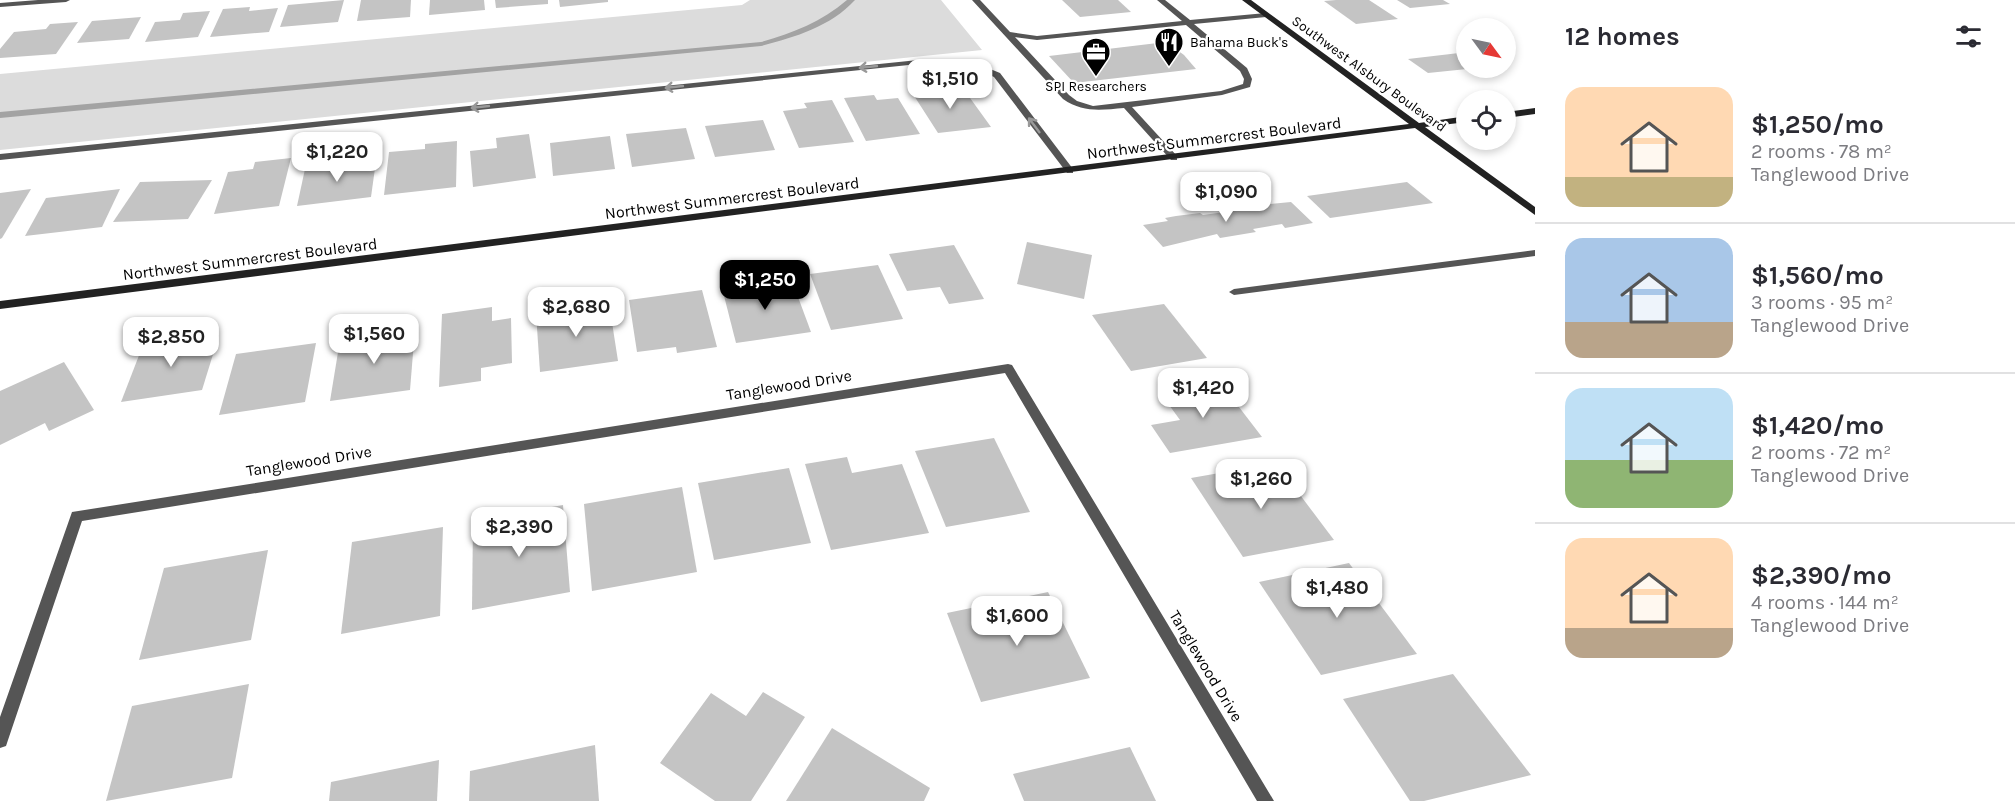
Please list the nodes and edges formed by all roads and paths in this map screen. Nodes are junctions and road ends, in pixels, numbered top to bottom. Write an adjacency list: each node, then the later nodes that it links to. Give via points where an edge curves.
1 (66, 0): 5 (street)
2 (976, 0): 8 (street)
3 (1161, 0): 7 (street)
4 (1246, 0): 6 (street, Southwest Alsbury Boulevard)
5 (0, 6)
6 (1266, 15): 7 (street); 13 (street, Southwest Alsbury Boulevard)
7 (1188, 23): 8 (street, via 1037,38); 9 (street, via 1244,70 1247,85 1222,93)
8 (1008, 34): 9 (street, via 1074,103 1092,110)
9 (1126, 105): 15 (street)
10 (1535, 111): 11 (street)
11 (1516, 114)
12 (1456, 121): 13 (street, Northwest Summercrest Boulevard)
13 (1419, 126): 15 (street, Northwest Summercrest Boulevard); 17 (street, Southwest Alsbury Boulevard)
14 (0, 157): 16 (street, one-way to 14, via 997,75 968,63 928,61)
15 (1174, 158): 16 (street, Northwest Summercrest Boulevard)
16 (1071, 171): 20 (street, Northwest Summercrest Boulevard)
17 (1535, 212)
18 (1535, 253): 19 (street)
19 (1234, 292)
20 (0, 305)
21 (0, 740): 22 (street, Tanglewood Drive, via 77,516 1008,368)
22 (1266, 801)

